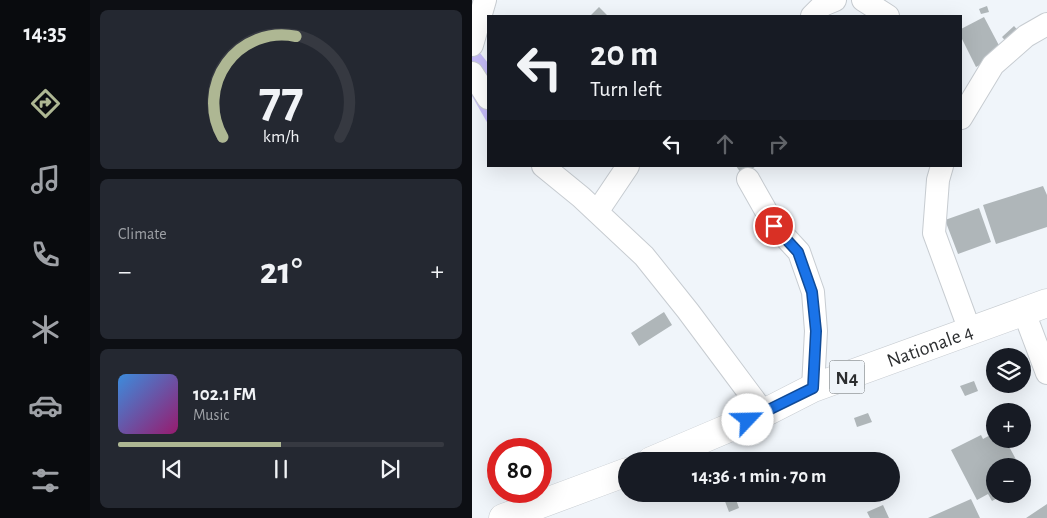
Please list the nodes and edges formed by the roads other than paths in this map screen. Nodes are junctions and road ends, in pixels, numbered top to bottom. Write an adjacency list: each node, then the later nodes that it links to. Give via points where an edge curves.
1 (485, 0): 7 (street)
2 (835, 0): 4 (street, via 823,5)
3 (863, 0): 5 (street)
4 (813, 15)
5 (886, 15)
6 (1046, 24): 10 (street, via 1026,36 993,65)
7 (472, 45)
8 (472, 73): 9 (street)
9 (487, 96)
10 (962, 116)
11 (544, 167): 15 (street)
12 (627, 167): 15 (street)
13 (938, 171): 17 (street, via 934,233)
14 (748, 179): 19 (street, via 774,226 798,252 812,292 816,331)
15 (597, 212): 20 (street, via 644,256)
16 (1035, 308): 17 (highway, Nationale 4 / N4); 18 (street)
17 (970, 331): 19 (highway, Nationale 4 / N4)
18 (1046, 373)
19 (813, 388): 20 (highway, Nationale 4 / N4)
20 (764, 413): 21 (highway, Nationale 4 / N4)
21 (672, 452)
22 (618, 475): 23 (highway)
23 (503, 518)

